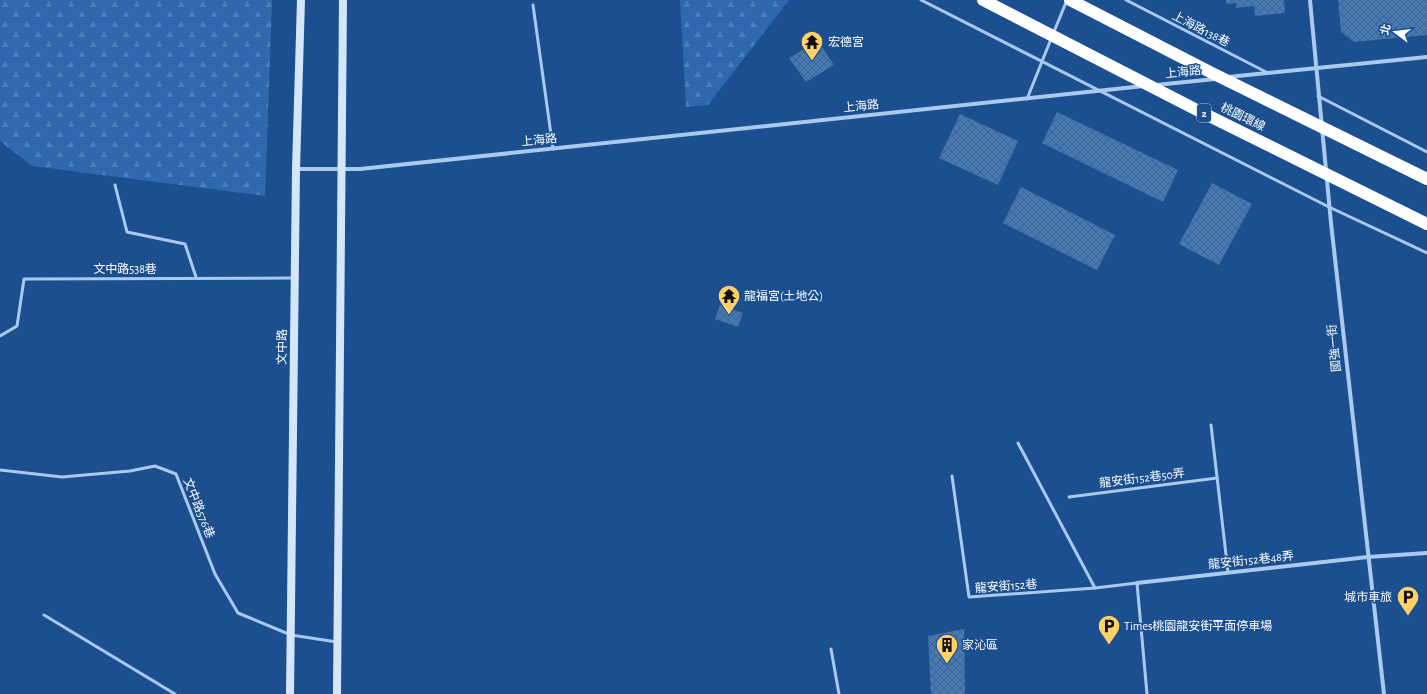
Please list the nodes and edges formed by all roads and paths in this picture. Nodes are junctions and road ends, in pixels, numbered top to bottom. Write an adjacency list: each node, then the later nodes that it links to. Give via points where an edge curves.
1 (301, 0): 18 (street, 文中路)
2 (343, 0): 19 (street)
3 (921, 0): 10 (lane)
4 (983, 0): 23 (highway, 桃園環線 / 2, bridge)
5 (1069, 0): 10 (lane); 20 (highway, bridge)
6 (1126, 0): 12 (lane, 上海路138巷)
7 (1310, 0): 11 (street, 國強一街)
8 (533, 6): 16 (lane)
9 (1427, 57): 11 (street, 上海路)
10 (1042, 61): 13 (lane); 15 (lane)
11 (1315, 68): 12 (street, 上海路); 14 (street, 國強一街)
12 (1268, 73): 13 (street, 上海路)
13 (1100, 91): 15 (street, 上海路); 22 (lane)
14 (1318, 96): 17 (lane); 22 (street, 國強一街)
15 (1027, 98): 16 (street, 上海路)
16 (553, 149): 19 (street, 上海路)
17 (1427, 152)
18 (296, 169): 19 (street, 上海路); 26 (street, 文中路)
19 (342, 169): 41 (street)
20 (1427, 179)
21 (115, 185): 25 (lane, via 127,232 185,244)
22 (1329, 207): 24 (lane); 35 (street, 國強一街)
23 (1427, 224)
24 (1427, 253)
25 (196, 277): 26 (lane, 文中路538巷); 27 (lane, 文中路538巷, via 24,279 17,326)
26 (295, 278): 40 (street, 文中路)
27 (0, 336)
28 (1211, 425): 32 (lane)
29 (1018, 443): 38 (lane)
30 (0, 470): 40 (lane, 文中路576巷, via 62,477 130,471 155,466 176,474 215,574 238,613)
31 (952, 476): 38 (lane, 龍安街152巷, via 969,597)
32 (1217, 478): 33 (lane, 龍安街152巷50弄); 36 (lane)
33 (1069, 497)
34 (1427, 553): 35 (street, 龍安街152巷48弄)
35 (1368, 557): 36 (street, 龍安街152巷48弄); 48 (street, 國強一街)
36 (1228, 572): 37 (street, 龍安街152巷48弄)
37 (1137, 583): 38 (lane, 龍安街152巷); 47 (lane)
38 (1095, 588)
39 (44, 615): 43 (lane)
40 (291, 635): 41 (lane, 文中路576巷); 44 (street, 文中路)
41 (338, 642): 45 (street)
42 (831, 649): 46 (lane)
43 (174, 694)
44 (290, 694)
45 (337, 694)
46 (839, 694)
47 (1147, 694)
48 (1384, 694)

